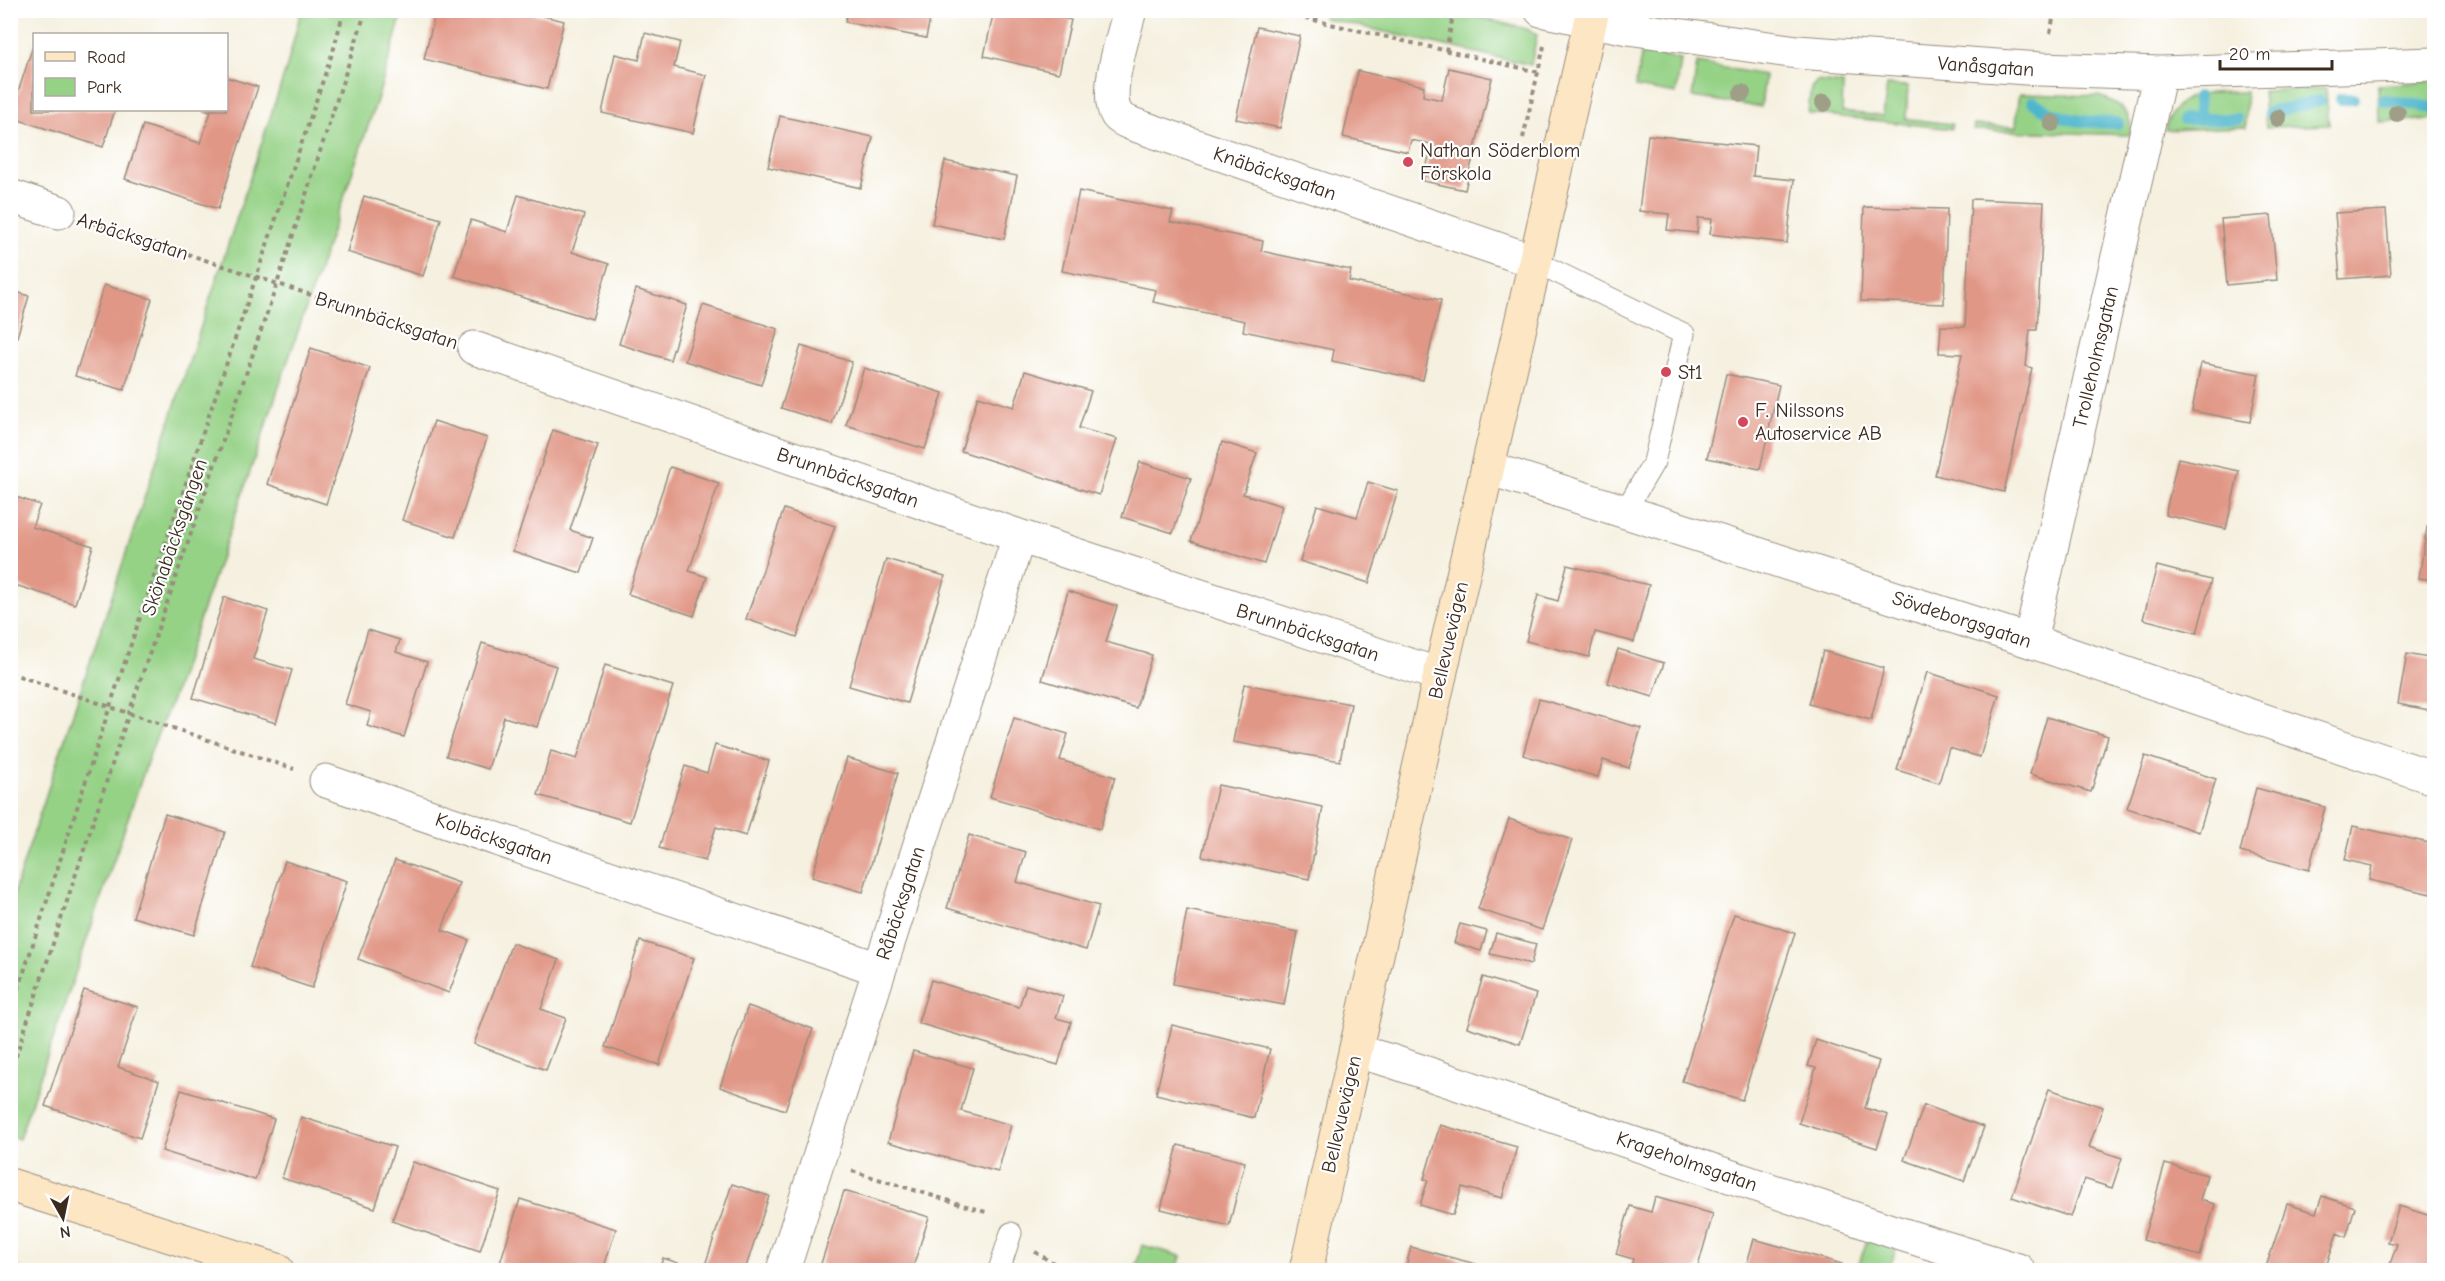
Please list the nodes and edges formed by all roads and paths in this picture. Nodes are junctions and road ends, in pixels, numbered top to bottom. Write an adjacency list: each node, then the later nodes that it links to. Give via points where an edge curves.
1 (344, 10): 17 (path, Skönabäcksgången)
2 (366, 10): 18 (path, Skönabäcksgången)
3 (1130, 10): 16 (street, Knäbäcksgatan, via 1112,90 1112,104 1118,117)
4 (1270, 10): 9 (path)
5 (1318, 10): 9 (path)
6 (1454, 10): 10 (path)
7 (1541, 10): 8 (street, Vanåsgatan)
8 (1592, 16): 12 (street, Vanåsgatan, via 1797,52); 13 (street, Bellevuevägen)
9 (1316, 21): 10 (path)
10 (1446, 51): 13 (path)
11 (2434, 64): 12 (street, Vanåsgatan)
12 (2160, 73): 23 (street, Trolleholmsgatan)
13 (1577, 84): 16 (street, Bellevuevägen)
14 (10, 196): 15 (street, Arbäcksgatan)
15 (59, 212): 17 (path, Arbäcksgatan)
16 (1536, 262): 20 (street, Bellevuevägen); 21 (lane, via 1684,334 1654,462)
17 (256, 277): 18 (path, Brunnbäcksgatan); 26 (path, Skönabäcksgången)
18 (277, 284): 19 (path, Brunnbäcksgatan); 27 (path, Skönabäcksgången)
19 (474, 348): 22 (street, Brunnbäcksgatan)
20 (1488, 468): 21 (street, Sövdeborgsgatan); 25 (street, Bellevuevägen)
21 (1625, 511): 23 (street, Sövdeborgsgatan)
22 (1019, 536): 25 (street, Brunnbäcksgatan); 30 (street, Råbäcksgatan)
23 (2030, 641): 28 (street, Sövdeborgsgatan)
24 (10, 673): 26 (path)
25 (1440, 675): 32 (street, Bellevuevägen)
26 (110, 706): 27 (path); 31 (path, Skönabäcksgången)
27 (129, 712): 29 (path); 33 (path, Skönabäcksgången)
28 (2434, 778)
29 (326, 780): 30 (street, Kolbäcksgatan)
30 (879, 969): 34 (street, Råbäcksgatan)
31 (10, 1015)
32 (1356, 1051): 41 (street, Bellevuevägen); 42 (street, Krageholmsgatan)
33 (10, 1074)
34 (817, 1161): 36 (path, via 993,1215); 38 (street, Råbäcksgatan)
35 (10, 1185): 37 (street)
36 (1011, 1233): 39 (lane); 40 (path, via 1039,1256)
37 (277, 1270)
38 (783, 1270)
39 (999, 1270)
40 (1065, 1270)
41 (1306, 1270)
42 (2018, 1270)

